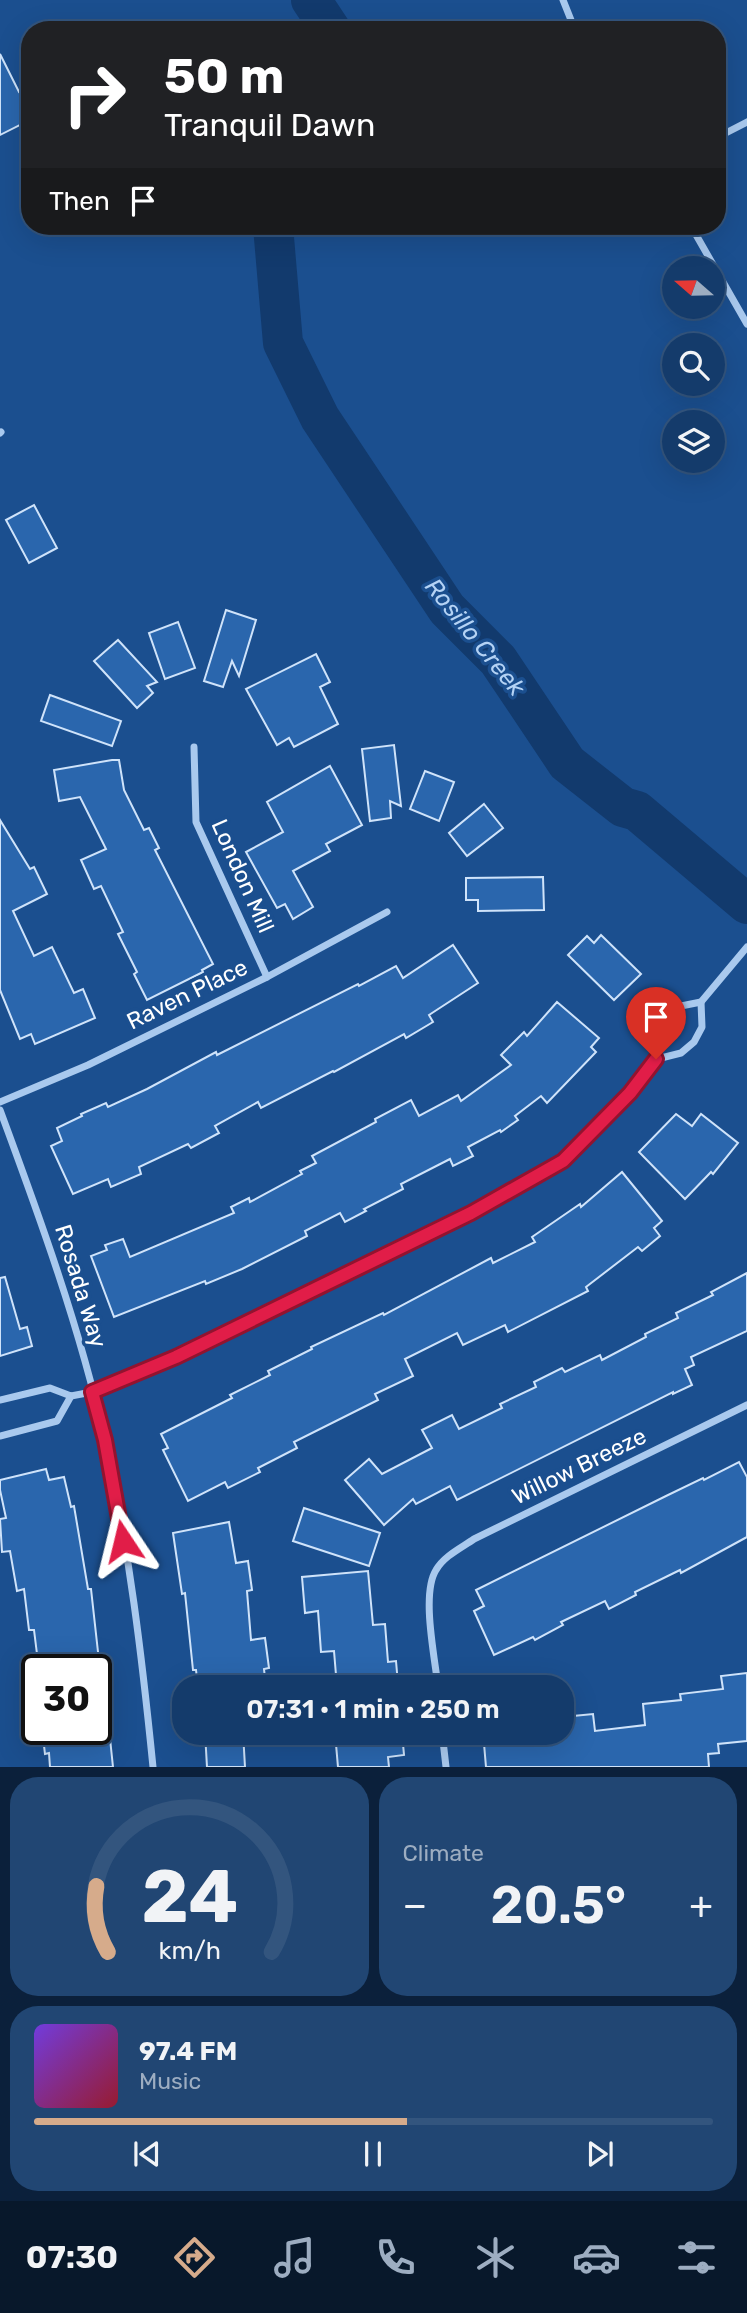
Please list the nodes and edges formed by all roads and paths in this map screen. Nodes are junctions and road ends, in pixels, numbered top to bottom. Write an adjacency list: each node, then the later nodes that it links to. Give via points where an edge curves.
1 (563, 0): 2 (street)
2 (571, 21)
3 (747, 122): 4 (street)
4 (726, 133)
5 (696, 235): 6 (street)
6 (747, 324)
7 (194, 747): 10 (street, London Mill, via 197,821)
8 (387, 912): 10 (street, Raven Place)
9 (744, 950): 11 (street)
10 (267, 976): 13 (street, Raven Place, via 88,1065)
11 (701, 1002): 12 (street, via 702,1027 694,1042 681,1053); 12 (street, via 676,1007 663,1018 656,1034)
12 (656, 1059): 15 (street, via 630,1093 563,1161 471,1213 176,1357)
13 (0, 1102)
14 (0, 1110): 15 (street, Rosada Way, via 43,1227)
15 (92, 1392): 16 (street); 22 (street, Rosada Way, via 137,1617)
16 (71, 1396): 17 (street, via 50,1388); 19 (street, via 57,1421)
17 (0, 1400)
18 (747, 1405): 20 (street, Willow Breeze, via 474,1539 446,1559 435,1571 428,1596)
19 (0, 1436)
20 (437, 1675)
21 (443, 1745): 23 (street)
22 (153, 1767)
23 (446, 1767)

